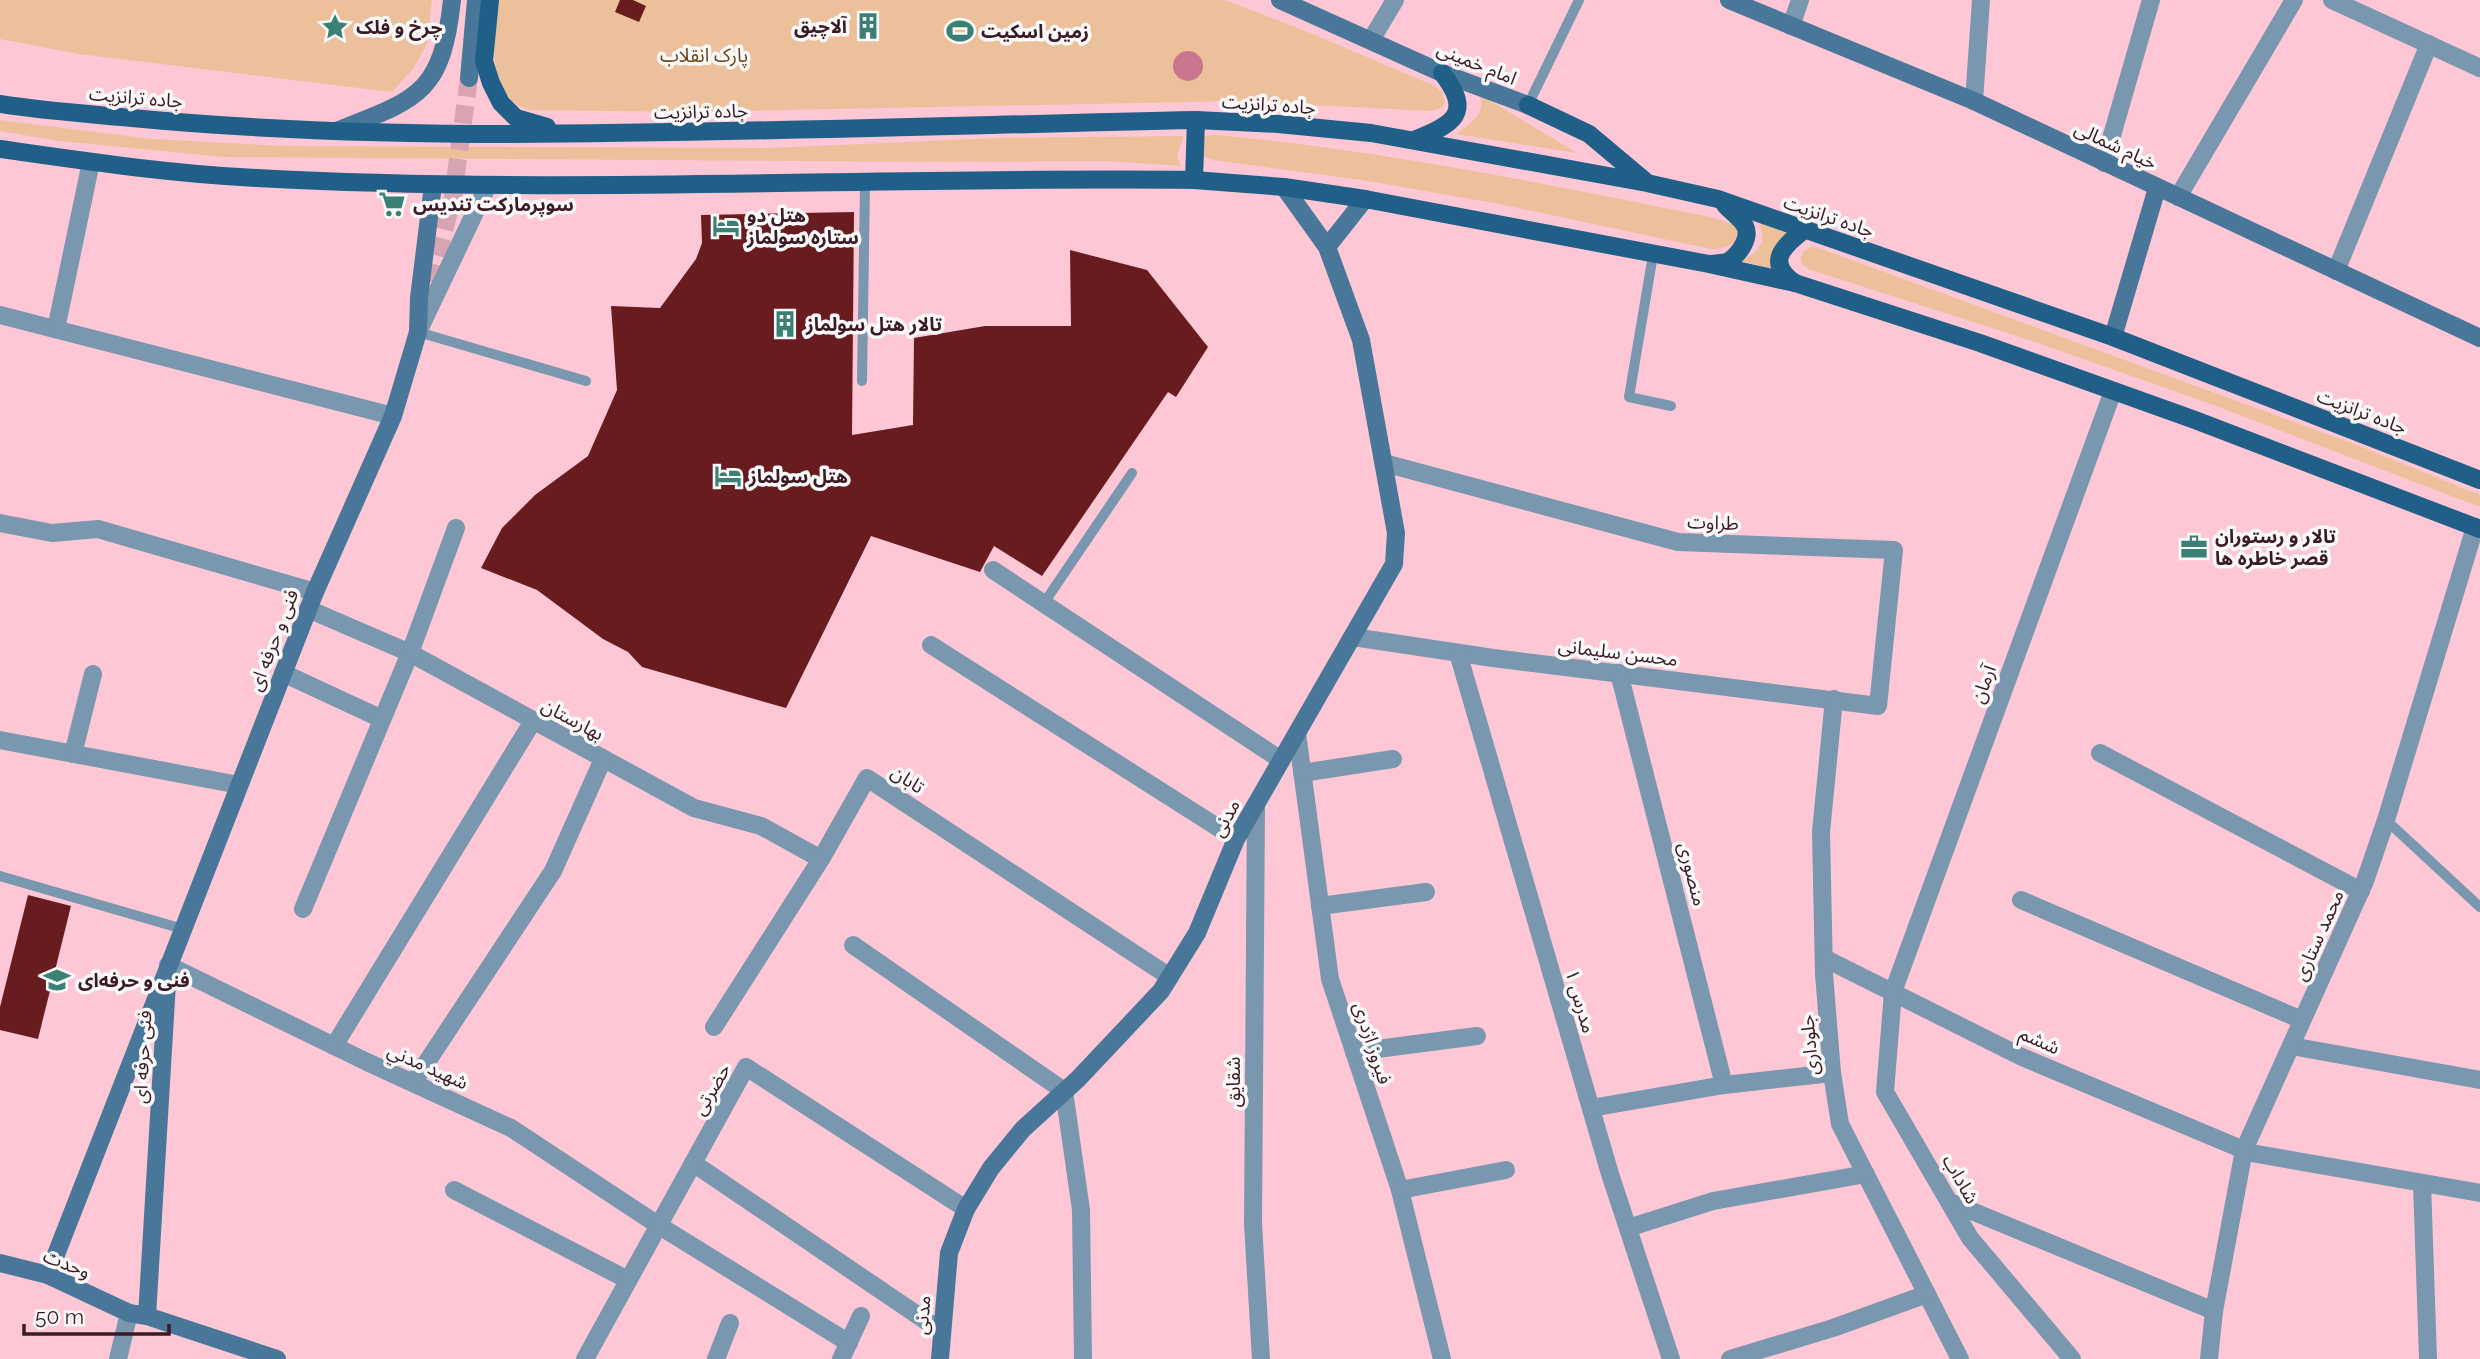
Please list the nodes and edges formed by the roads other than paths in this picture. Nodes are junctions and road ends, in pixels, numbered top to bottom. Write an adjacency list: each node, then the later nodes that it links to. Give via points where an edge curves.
1 (452, 0): 23 (street, via 441,60 429,82 399,107)
2 (476, 0): 18 (street)
3 (490, 0): 24 (main road, via 484,61 501,103 516,118)
4 (1280, 0): 14 (street, امام خمینی)
5 (1395, 0): 14 (street)
6 (1579, 0): 21 (lane)
7 (1729, 0): 13 (street, خیام شمالی)
8 (1800, 0): 13 (street)
9 (1981, 0): 19 (street)
10 (2151, 0): 28 (street)
11 (2294, 0): 36 (street)
12 (2332, 0): 15 (street)
13 (1791, 26): 19 (street, خیام شمالی)
14 (1371, 40): 17 (street, امام خمینی)
15 (2428, 44): 16 (street); 43 (street)
16 (2480, 68)
17 (1442, 73): 21 (street, امام خمینی); 25 (main road, via 1459,99 1455,115 1445,127)
18 (470, 78)
19 (1974, 101): 28 (street, خیام شمالی)
20 (0, 104): 23 (main road, جاده ترانزیت, via 179,122)
21 (1528, 105): 31 (main road, امام خمینی, via 1589,134)
22 (1196, 120): 24 (main road, جاده ترانزیت); 25 (main road, جاده ترانزیت, via 1278,124); 29 (main road)
23 (335, 131): 24 (main road, جاده ترانزیت)
24 (570, 134)
25 (1414, 140): 31 (main road, جاده ترانزیت)
26 (0, 149): 27 (main road)
27 (90, 162): 32 (main road, via 254,178); 46 (street)
28 (2104, 163): 35 (street, خیام شمالی)
29 (1194, 180): 30 (main road); 34 (main road)
30 (865, 183): 33 (main road); 51 (lane)
31 (1647, 183): 38 (main road, جاده ترانزیت)
32 (433, 185): 33 (main road); 47 (street)
33 (488, 185): 47 (street)
34 (1284, 187): 37 (main road); 40 (street, مدنی)
35 (2157, 188): 36 (street, خیام شمالی); 48 (street)
36 (2178, 197): 43 (street, خیام شمالی)
37 (1365, 199): 40 (street); 41 (main road)
38 (1718, 199): 39 (main road, جاده ترانزیت); 42 (main road, via 1747,232 1739,252 1727,262)
39 (1804, 230): 44 (main road, via 1780,255 1779,267); 48 (main road, جاده ترانزیت)
40 (1327, 247): 55 (street, مدنی, via 1361,340)
41 (1653, 255): 42 (main road); 53 (lane, via 1629,397)
42 (1709, 264): 44 (main road)
43 (2336, 271): 49 (street, خیام شمالی)
44 (1795, 283): 52 (main road)
45 (0, 315): 46 (street)
46 (56, 329): 54 (street)
47 (418, 332): 50 (lane); 54 (street, فنی و حرفه ای)
48 (2113, 337): 57 (main road, جاده ترانزیت)
49 (2480, 338)
50 (586, 381)
51 (862, 381)
52 (2113, 391): 60 (main road); 101 (street, آرمان)
53 (1671, 406)
54 (393, 416): 62 (street, فنی و حرفه ای)
55 (1384, 463): 65 (street, مدنی, via 1396,533 1394,564); 73 (street, طراوت, via 1678,542 1894,550)
56 (1132, 473): 63 (lane)
57 (2480, 480)
58 (0, 523): 62 (street, via 52,533 98,529)
59 (456, 528): 67 (street)
60 (2477, 528): 86 (street, محمد ستاری)
61 (993, 570): 63 (street)
62 (315, 592): 64 (street, فنی و حرفه ای)
63 (1044, 603): 82 (street)
64 (308, 609): 67 (street, بهارستان); 69 (street, فنی و حرفه ای)
65 (1353, 637): 68 (street, محسن سلیمانی); 76 (street, مدنی)
66 (931, 645): 87 (street)
67 (410, 653): 74 (street); 75 (street, بهارستان)
68 (1458, 653): 70 (street, محسن سلیمانی); 113 (street, مدرس ۱)
69 (283, 673): 74 (street); 84 (street, فنی و حرفه ای)
70 (1619, 673): 72 (street, محسن سلیمانی); 111 (street, منصوری)
71 (93, 674): 79 (street)
72 (1834, 699): 73 (street, محسن سلیمانی); 98 (street, جلوداری, via 1821,832)
73 (1878, 706)
74 (382, 719): 95 (street)
75 (533, 721): 80 (street, بهارستان); 105 (street)
76 (1297, 733): 82 (street, مدنی); 83 (street, فیروز اژدری)
77 (0, 740): 79 (street)
78 (2100, 753): 90 (street)
79 (73, 754): 84 (street)
80 (603, 759): 88 (street, بهارستان, via 694,808 761,826); 110 (street, via 553,871)
81 (1393, 759): 83 (street)
82 (1281, 760): 85 (street, مدنی)
83 (1303, 774): 93 (street, فیروز اژدری)
84 (239, 785): 96 (street, فنی و حرفه ای)
85 (1256, 804): 87 (street, مدنی); 142 (street, شقایق, via 1254,1224)
86 (2386, 820): 90 (street, محمد ستاری); 94 (lane)
87 (1236, 839): 100 (street, مدنی, via 1197,933)
88 (821, 859): 100 (street, تابان, via 867,778); 103 (street, تابان)
89 (0, 876): 96 (lane)
90 (2361, 891): 102 (street, محمد ستاری)
91 (1426, 892): 93 (street)
92 (2021, 900): 102 (street)
93 (1320, 906): 107 (street, فیروز اژدری, via 1330,979)
94 (2480, 907)
95 (303, 909)
96 (183, 929): 99 (street, فنی و حرفه ای)
97 (853, 945): 112 (street)
98 (1824, 958): 101 (street, ششم); 108 (street, جلوداری)
99 (169, 965): 105 (street, شهيد مدني); 127 (street, فنی حرفه ای); 131 (street, فنی حرفه ای)
100 (1170, 976): 112 (street, مدنی, via 1161,991)
101 (1893, 992): 114 (street, ششم, via 2022,1056); 122 (street, شاداب, via 1885,1092)
102 (2302, 1020): 106 (street, محمد ستاری)
103 (713, 1027)
104 (1477, 1036): 107 (street)
105 (334, 1046): 110 (street, شهيد مدني)
106 (2291, 1046): 109 (street); 114 (street, محمد ستاری)
107 (1354, 1052): 120 (street, فیروز اژدری)
108 (1832, 1073): 111 (street); 117 (street, جلوداری, via 1840,1124)
109 (2480, 1080)
110 (413, 1083): 124 (street, شهيد مدني, via 512,1128)
111 (1724, 1085): 113 (street)
112 (1064, 1091): 123 (street, مدنی, via 1023,1129); 141 (street, via 1081,1210)
113 (1591, 1108): 125 (street, مدرس ۱)
114 (2244, 1150): 118 (street, ششم); 130 (street, محمد ستاری)
115 (693, 1163): 123 (street, حضرتی, via 747,1067); 124 (street, حضرتی); 134 (street)
116 (1506, 1170): 120 (street)
117 (1866, 1174): 125 (street, via 1713,1201); 129 (street, جلوداری)
118 (2422, 1183): 121 (street, ششم); 149 (street)
119 (454, 1190): 128 (street)
120 (1400, 1190): 143 (street, فیروز اژدری)
121 (2480, 1193)
122 (1950, 1202): 130 (street); 147 (street, شاداب, via 1970,1238)
123 (966, 1209): 134 (street, مدنی, via 949,1253)
124 (658, 1225): 128 (street, حضرتی); 135 (street, شهيد مدني)
125 (1628, 1228): 144 (street, مدرس ۱)
126 (0, 1263): 127 (street, وحدت)
127 (48, 1275): 131 (street, وحدت)
128 (628, 1280): 138 (street, حضرتی)
129 (1927, 1294): 145 (street); 146 (street, جلوداری)
130 (2214, 1311): 148 (street, محمد ستاری)
131 (138, 1314): 136 (street, فنی حرفه ای); 137 (street, وحدت)
132 (861, 1316): 135 (street)
133 (730, 1323): 139 (street)
134 (941, 1331): 140 (street, مدنی)
135 (845, 1351)
136 (118, 1359)
137 (277, 1359)
138 (585, 1359)
139 (716, 1359)
140 (940, 1359)
141 (1083, 1359)
142 (1261, 1359)
143 (1442, 1359)
144 (1671, 1359)
145 (1730, 1359)
146 (1961, 1359)
147 (2072, 1359)
148 (2209, 1359)
149 (2428, 1359)

